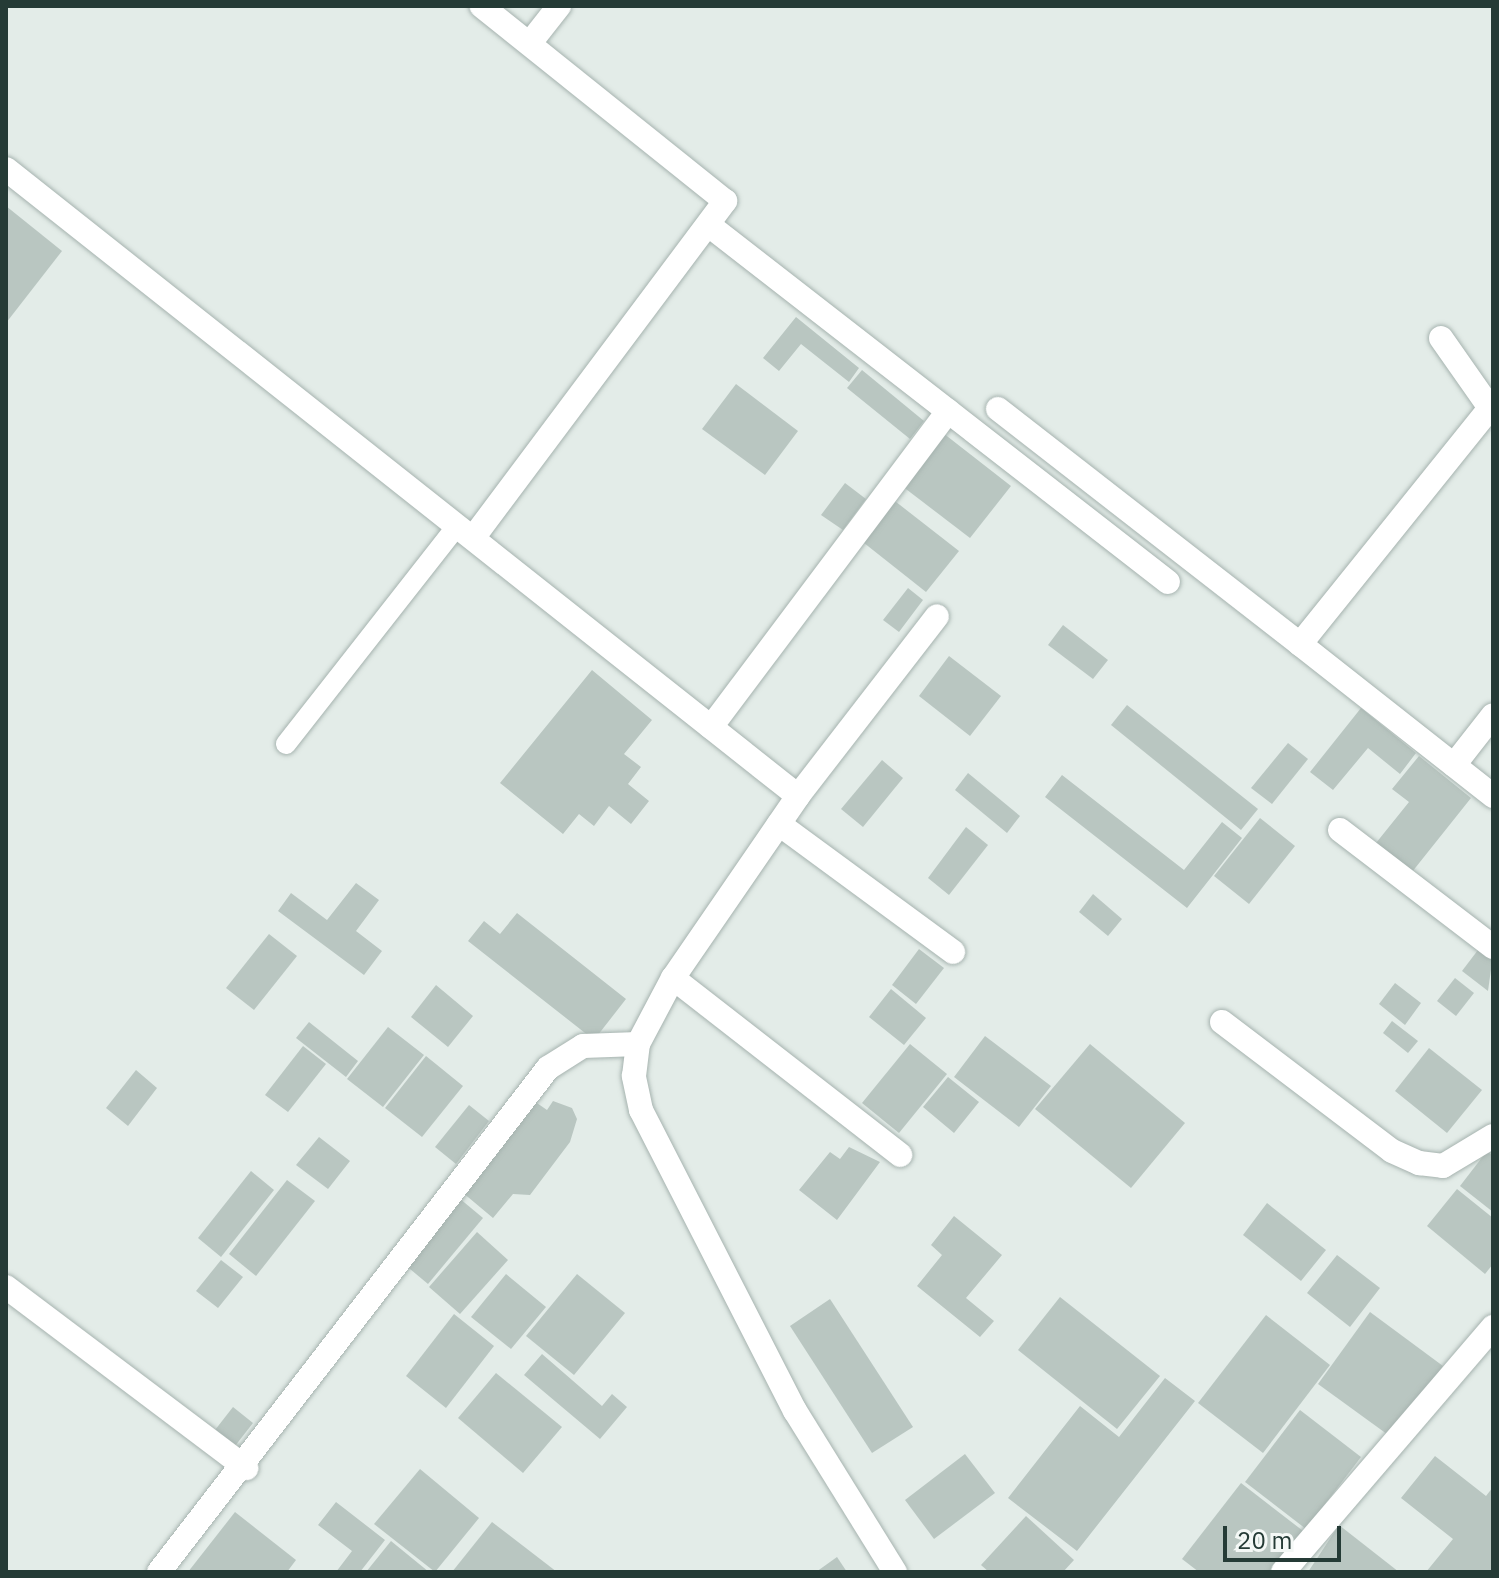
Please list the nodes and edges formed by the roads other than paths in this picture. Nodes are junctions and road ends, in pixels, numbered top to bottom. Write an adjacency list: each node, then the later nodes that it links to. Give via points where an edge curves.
1 (482, 6): 3 (street)
2 (559, 6): 3 (street)
3 (530, 43): 5 (street, via 719,189 725,206)
4 (6, 169): 10 (street)
5 (710, 226): 9 (street); 10 (street)
6 (1441, 338): 8 (street)
7 (998, 409): 13 (street)
8 (1491, 410): 13 (street)
9 (948, 411): 11 (street); 15 (street)
10 (465, 532): 15 (street); 16 (lane)
11 (1168, 582)
12 (937, 616): 18 (street)
13 (1300, 644): 17 (street)
14 (1493, 715): 17 (street)
15 (711, 727): 18 (street)
16 (286, 744)
17 (1454, 765): 19 (street)
18 (798, 796): 20 (street)
19 (1493, 796)
20 (779, 824): 23 (street); 24 (street)
21 (1340, 830): 22 (street)
22 (1493, 947)
23 (953, 952)
24 (673, 978): 26 (street); 28 (street)
25 (1222, 1022): 27 (street, via 1392,1151 1419,1163 1443,1166)
26 (638, 1044): 31 (street, via 583,1046 548,1068); 33 (street, via 641,1110 822,1460)
27 (1493, 1136)
28 (900, 1155)
29 (6, 1287): 31 (street)
30 (1493, 1327): 34 (street)
31 (246, 1468): 32 (street)
32 (159, 1572)
33 (895, 1572)
34 (1283, 1572)

